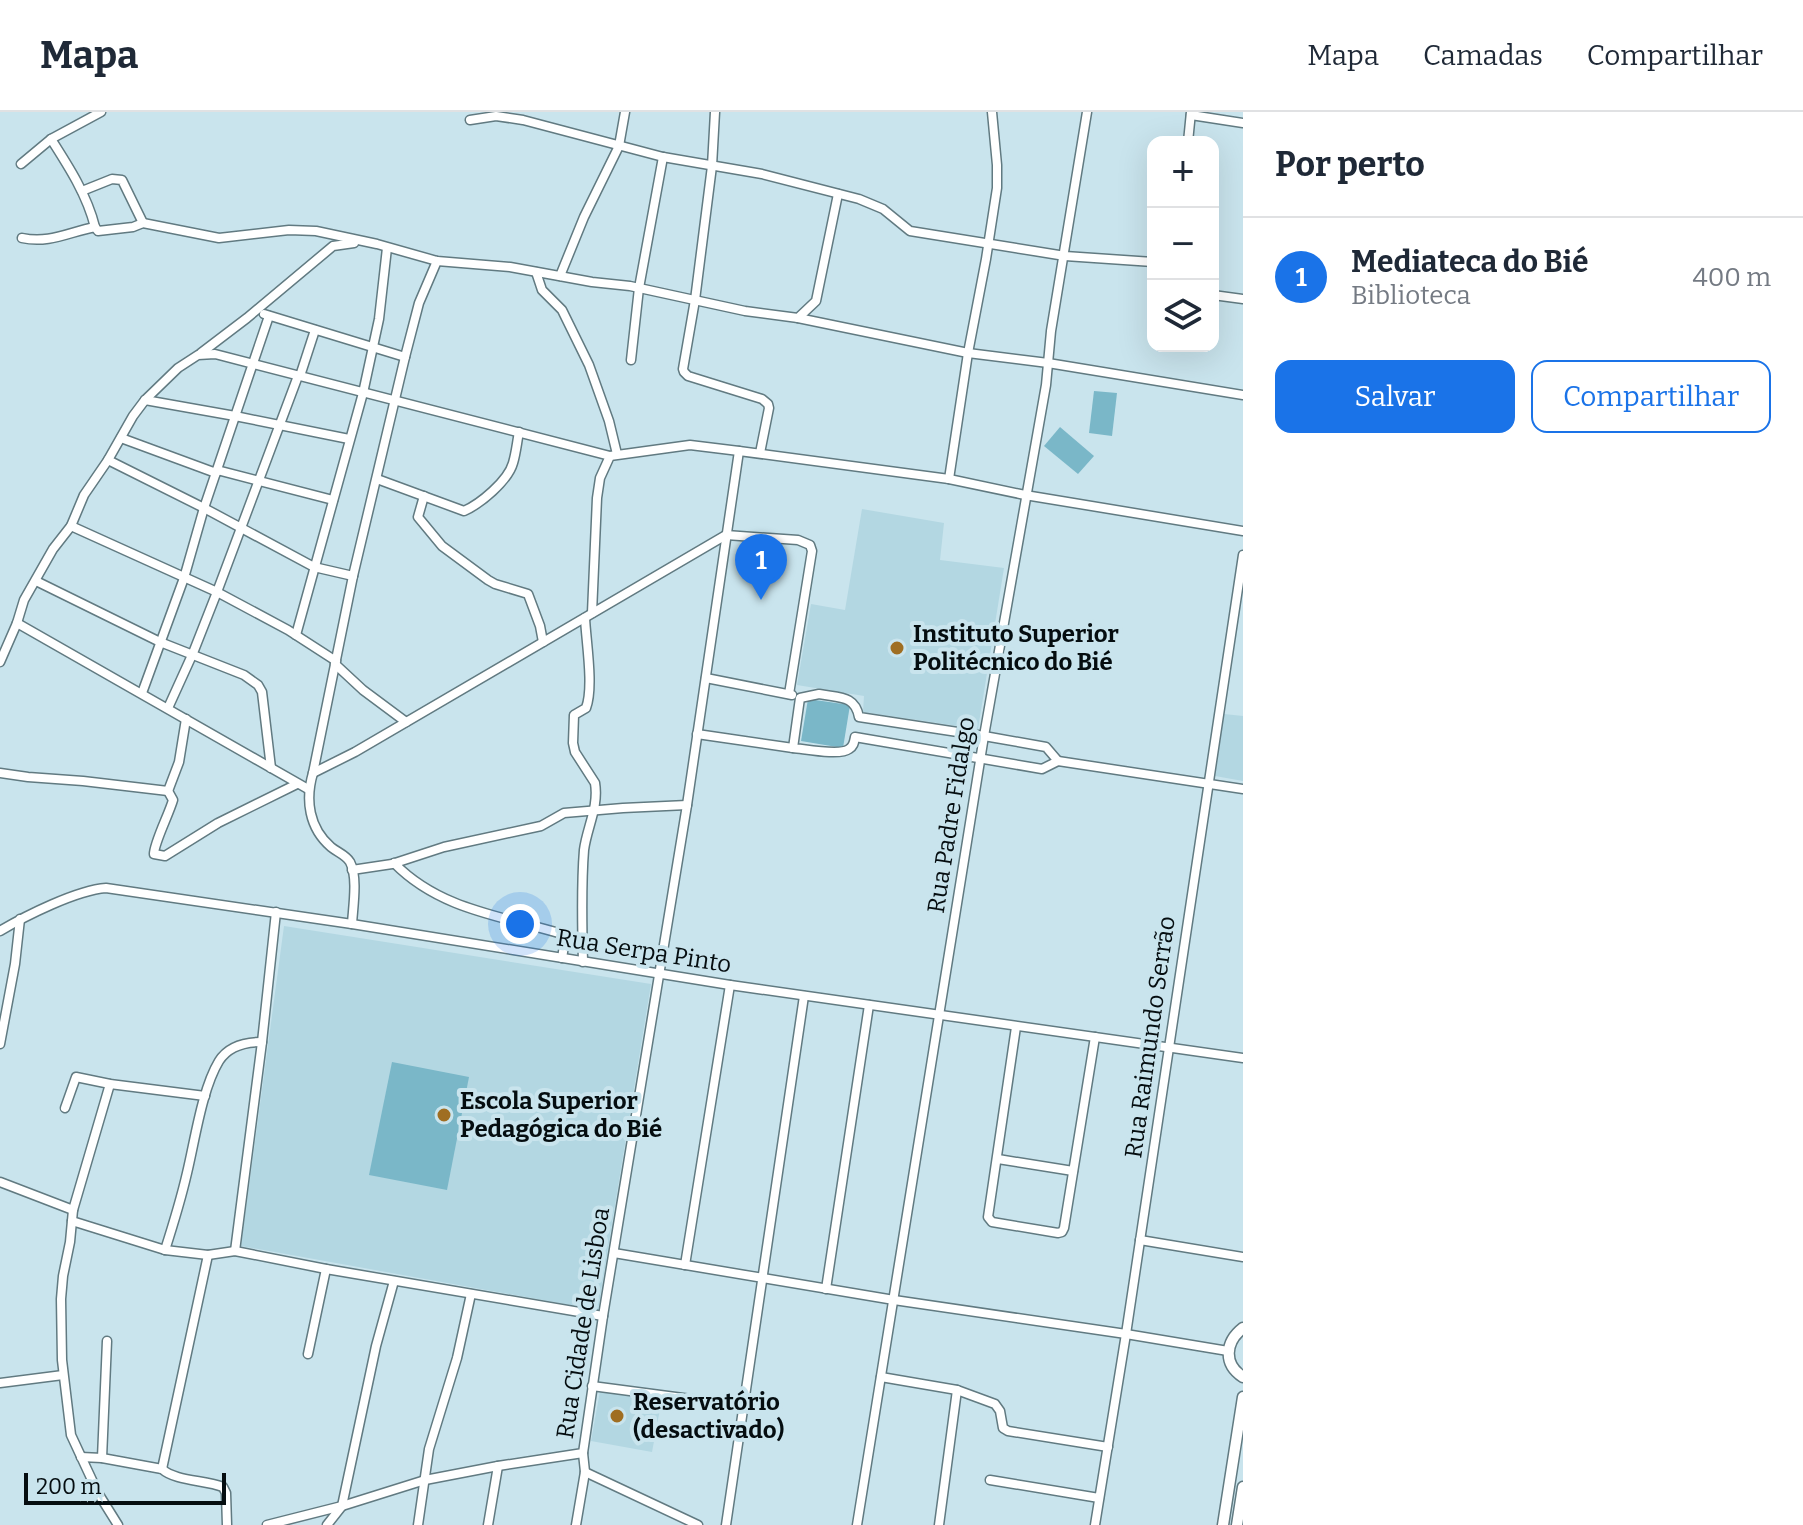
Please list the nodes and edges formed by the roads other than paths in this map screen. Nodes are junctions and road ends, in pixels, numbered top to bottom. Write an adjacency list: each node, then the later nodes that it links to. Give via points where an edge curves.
1 (76, 112): 9 (street)
2 (101, 112): 9 (street)
3 (625, 112): 13 (street)
4 (715, 112): 16 (street)
5 (992, 112): 23 (street, via 997,188)
6 (1087, 112): 25 (street, Rua Padre Fidalgo)
7 (1191, 114): 10 (street); 11 (street)
8 (470, 120): 13 (street, via 523,120)
9 (83, 121): 12 (street)
10 (1243, 123)
11 (1189, 136)
12 (51, 139): 15 (street); 17 (street)
13 (619, 146): 14 (street); 29 (street)
14 (663, 157): 16 (street); 30 (street)
15 (21, 164)
16 (712, 166): 18 (street); 33 (street)
17 (82, 191): 19 (street, via 122,180); 20 (street)
18 (838, 194): 23 (street, via 883,209 910,231); 36 (street, via 816,301)
19 (143, 223): 20 (street, via 98,231); 22 (street, via 219,238 305,230)
20 (95, 227): 21 (street, via 47,240)
21 (22, 238)
22 (361, 242): 24 (street); 34 (street, via 333,246)
23 (988, 244): 25 (street); 39 (street)
24 (387, 248): 26 (street); 38 (street)
25 (1065, 256): 27 (street); 43 (street, Rua Padre Fidalgo)
26 (437, 261): 28 (street); 41 (street)
27 (1147, 262)
28 (536, 272): 29 (street); 57 (street, via 589,365 609,421)
29 (560, 276): 30 (street)
30 (639, 288): 33 (street); 42 (street)
31 (1219, 296): 32 (street)
32 (1243, 299)
33 (695, 300): 36 (street); 56 (street, via 684,372 768,404)
34 (256, 311): 35 (street); 40 (street)
35 (269, 316): 37 (street); 44 (street)
36 (798, 318): 39 (street)
37 (315, 330): 38 (street); 45 (street)
38 (374, 347): 41 (street); 46 (street)
39 (968, 353): 43 (street); 61 (street)
40 (198, 355): 44 (street); 49 (street)
41 (405, 357): 48 (street)
42 (631, 360)
43 (1048, 363): 47 (street); 63 (street, Rua Padre Fidalgo)
44 (253, 364): 45 (street); 50 (street)
45 (299, 376): 46 (street); 51 (street)
46 (363, 393): 48 (street); 54 (street)
47 (1243, 395)
48 (396, 399): 52 (street); 60 (street)
49 (145, 400): 50 (street); 53 (street)
50 (235, 416): 51 (street); 59 (street)
51 (281, 426): 54 (street); 62 (street)
52 (519, 432): 57 (street); 64 (street, via 509,472 479,505 462,511)
53 (121, 438): 58 (street); 59 (street)
54 (349, 439): 65 (street)
55 (739, 451): 56 (street); 57 (street, via 690,445); 70 (street, Rua Cidade de Lisboa)
56 (760, 453): 61 (street)
57 (614, 455): 78 (street, via 600,478)
58 (108, 460): 66 (street); 67 (street)
59 (216, 471): 62 (street); 66 (street)
60 (377, 479): 64 (street); 73 (street)
61 (949, 479): 63 (street)
62 (259, 481): 65 (street); 68 (street)
63 (1025, 495): 69 (street); 95 (street, Rua Padre Fidalgo)
64 (424, 496): 82 (street, via 418,517 442,546 495,584 528,594)
65 (333, 500): 72 (street)
66 (204, 508): 68 (street); 74 (street)
67 (71, 526): 74 (street); 75 (street)
68 (240, 528): 72 (street); 76 (street)
69 (1243, 531)
70 (726, 535): 78 (street); 86 (street, Rua Cidade de Lisboa); 88 (street, via 810,545)
71 (1243, 555): 77 (street, Rua Raimundo Serrão)
72 (314, 567): 73 (street); 80 (street)
73 (353, 576): 85 (street)
74 (184, 578): 76 (street); 81 (street)
75 (36, 581): 79 (street); 81 (street)
76 (217, 592): 80 (street); 83 (street)
77 (1240, 596): 104 (street, Rua Raimundo Serrão)
78 (588, 616): 82 (street); 109 (street, via 588,701 574,715 573,743 595,783)
79 (17, 623): 84 (street); 87 (street)
80 (296, 635): 85 (street)
81 (160, 642): 83 (street); 87 (street)
82 (543, 642): 93 (street)
83 (193, 653): 90 (street); 100 (street, via 258,685)
84 (0, 662)
85 (335, 663): 93 (street); 102 (street)
86 (706, 678): 88 (street); 94 (street, Rua Cidade de Lisboa)
87 (142, 693): 90 (street)
88 (789, 694): 89 (street)
89 (800, 698): 91 (street, via 819,694 850,700); 97 (street)
90 (168, 708): 92 (street)
91 (859, 717): 95 (street); 96 (street)
92 (186, 719): 100 (street); 107 (street)
93 (406, 722): 102 (street)
94 (697, 734): 97 (street); 108 (street, Rua Cidade de Lisboa)
95 (984, 736): 98 (street, Rua Padre Fidalgo); 99 (street, via 1046,747)
96 (855, 737): 97 (street, via 847,751); 98 (street)
97 (793, 748)
98 (981, 759): 99 (street, via 1042,769); 122 (street, Rua Padre Fidalgo)
99 (1058, 761): 104 (street)
100 (271, 768): 103 (street)
101 (0, 773): 107 (street)
102 (313, 773): 105 (street)
103 (297, 784): 105 (street); 107 (street, via 165,856 153,849 173,800)
104 (1207, 784): 106 (street); 127 (street, Rua Raimundo Serrão)
105 (308, 789): 111 (street, via 313,822)
106 (1243, 789)
107 (168, 791)
108 (687, 805): 109 (street); 118 (street, Rua Cidade de Lisboa)
109 (595, 810): 110 (street, via 564,813 541,826); 117 (street, via 584,852)
110 (394, 863): 111 (street); 116 (street, via 411,880 450,902 562,934)
111 (352, 870): 114 (street)
112 (276, 912): 113 (street, Rua Serpa Pinto, via 95,888); 114 (street, Rua Serpa Pinto); 125 (street)
113 (20, 919): 115 (street, Rua Serpa Pinto); 126 (street)
114 (352, 924): 116 (street, Rua Serpa Pinto)
115 (1, 929)
116 (562, 958): 117 (street, Rua Serpa Pinto)
117 (583, 962): 118 (street, Rua Serpa Pinto)
118 (659, 973): 119 (street, Rua Serpa Pinto); 140 (street, Rua Cidade de Lisboa)
119 (730, 985): 120 (street, Rua Serpa Pinto); 143 (street)
120 (804, 996): 121 (street, Rua Serpa Pinto); 145 (street)
121 (869, 1005): 122 (street, Rua Serpa Pinto); 147 (street)
122 (939, 1015): 123 (street, Rua Serpa Pinto); 149 (street, Rua Padre Fidalgo)
123 (1016, 1027): 124 (street, Rua Serpa Pinto); 132 (street)
124 (1095, 1037): 127 (street, Rua Serpa Pinto); 133 (street)
125 (262, 1042): 130 (street, via 228,1051); 139 (street)
126 (0, 1044)
127 (1168, 1046): 128 (street, Rua Serpa Pinto); 137 (street, Rua Raimundo Serrão)
128 (1243, 1058)
129 (110, 1084): 130 (street); 131 (street, via 76,1077); 135 (street)
130 (205, 1096): 138 (street)
131 (65, 1108)
132 (998, 1159): 133 (street); 133 (street, via 989,1220 1058,1233 1064,1228)
133 (1073, 1171)
134 (0, 1182): 135 (street)
135 (73, 1210): 136 (street)
136 (72, 1221): 138 (street); 156 (street, via 61,1299)
137 (1140, 1240): 142 (street); 152 (street, Rua Raimundo Serrão)
138 (165, 1250): 141 (street)
139 (235, 1251): 141 (street); 144 (street)
140 (614, 1253): 143 (street); 150 (street, Rua Cidade de Lisboa)
141 (208, 1255): 170 (street)
142 (1243, 1257)
143 (685, 1265): 145 (street)
144 (326, 1269): 146 (street); 155 (street)
145 (761, 1278): 147 (street); 163 (street)
146 (394, 1281): 148 (street); 176 (street)
147 (826, 1289): 149 (street)
148 (471, 1294): 150 (street); 172 (street)
149 (894, 1300): 152 (street); 157 (street, Rua Padre Fidalgo)
150 (603, 1316): 160 (street, Rua Cidade de Lisboa)
151 (1243, 1328): 154 (main road)
152 (1126, 1334): 154 (street); 164 (street, Rua Raimundo Serrão)
153 (107, 1341): 168 (street)
154 (1228, 1351): 158 (main road, via 1232,1368)
155 (308, 1354)
156 (63, 1375): 159 (street); 167 (street, via 71,1435)
157 (881, 1377): 161 (street); 186 (street, Rua Padre Fidalgo)
158 (1243, 1377)
159 (0, 1383)
160 (592, 1386): 163 (street); 166 (street, Rua Cidade de Lisboa)
161 (957, 1390): 164 (street, via 995,1404 1008,1431); 187 (street)
162 (1243, 1397): 165 (main road)
163 (744, 1406): 185 (street)
164 (1108, 1447): 175 (street, Rua Raimundo Serrão)
165 (1239, 1449): 189 (main road)
166 (583, 1453): 169 (street, Rua Cidade de Lisboa); 171 (street)
167 (81, 1457): 168 (street); 177 (street)
168 (102, 1458): 170 (street)
169 (498, 1466): 172 (street, Rua Cidade de Lisboa); 182 (street)
170 (162, 1469): 178 (street, via 223,1487)
171 (585, 1472): 183 (street); 184 (street)
172 (425, 1480): 176 (street, Rua Cidade de Lisboa); 181 (street)
173 (990, 1480): 175 (street)
174 (1243, 1487): 190 (main road)
175 (1099, 1498): 188 (street, Rua Raimundo Serrão)
176 (342, 1506): 179 (street, Rua Cidade de Lisboa); 180 (street)
177 (118, 1525)
178 (227, 1525)
179 (267, 1525)
180 (327, 1525)
181 (418, 1525)
182 (488, 1525)
183 (576, 1525)
184 (698, 1525)
185 (726, 1525)
186 (857, 1525)
187 (939, 1525)
188 (1095, 1525)
189 (1223, 1525)
190 (1237, 1525)

